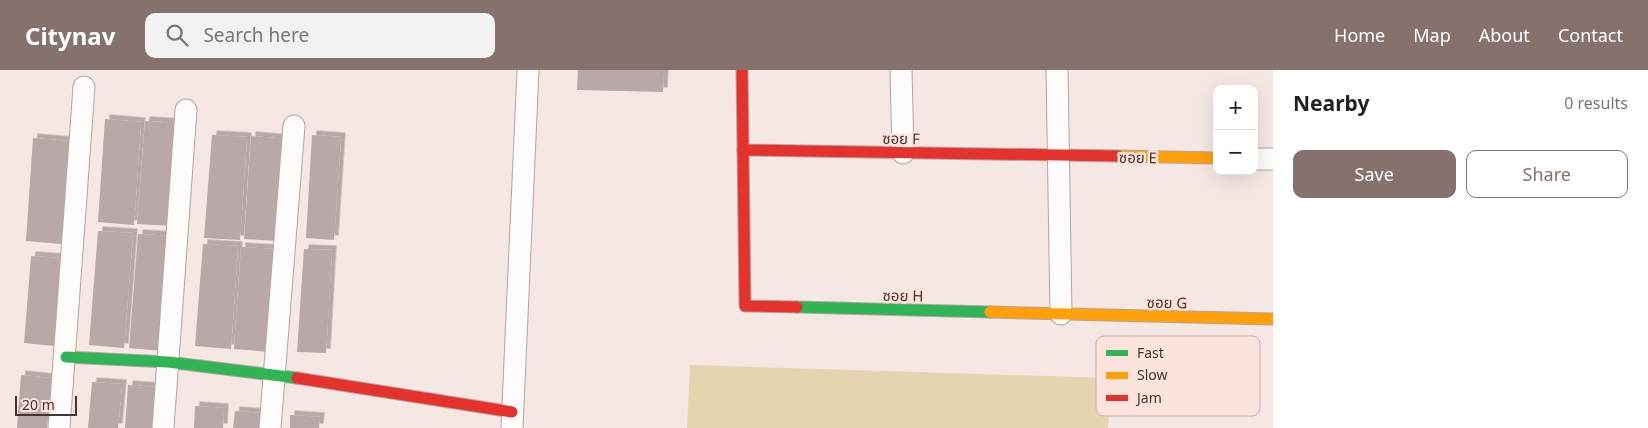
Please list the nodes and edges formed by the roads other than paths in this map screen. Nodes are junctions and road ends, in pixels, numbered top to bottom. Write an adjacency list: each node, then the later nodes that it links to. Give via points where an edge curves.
1 (528, 70): 19 (street)
2 (742, 70): 8 (street)
3 (902, 70): 9 (street)
4 (1057, 70): 10 (street)
5 (84, 87): 16 (street)
6 (186, 110): 17 (street)
7 (294, 126): 18 (street)
8 (743, 150): 9 (street, ซอย F); 14 (street, ซอย H, via 745,306)
9 (903, 153): 10 (street, ซอย F)
10 (1059, 156): 11 (street, ซอย E); 14 (street)
11 (1213, 158)
12 (1258, 159): 13 (street)
13 (1273, 159)
14 (1061, 314): 15 (street, ซอย G)
15 (1273, 319)
16 (66, 357): 17 (street); 20 (street)
17 (167, 362): 18 (street); 21 (street)
18 (274, 375): 19 (street, via 335,383); 22 (street)
19 (512, 420)
20 (59, 428)
21 (163, 428)
22 (270, 428)

